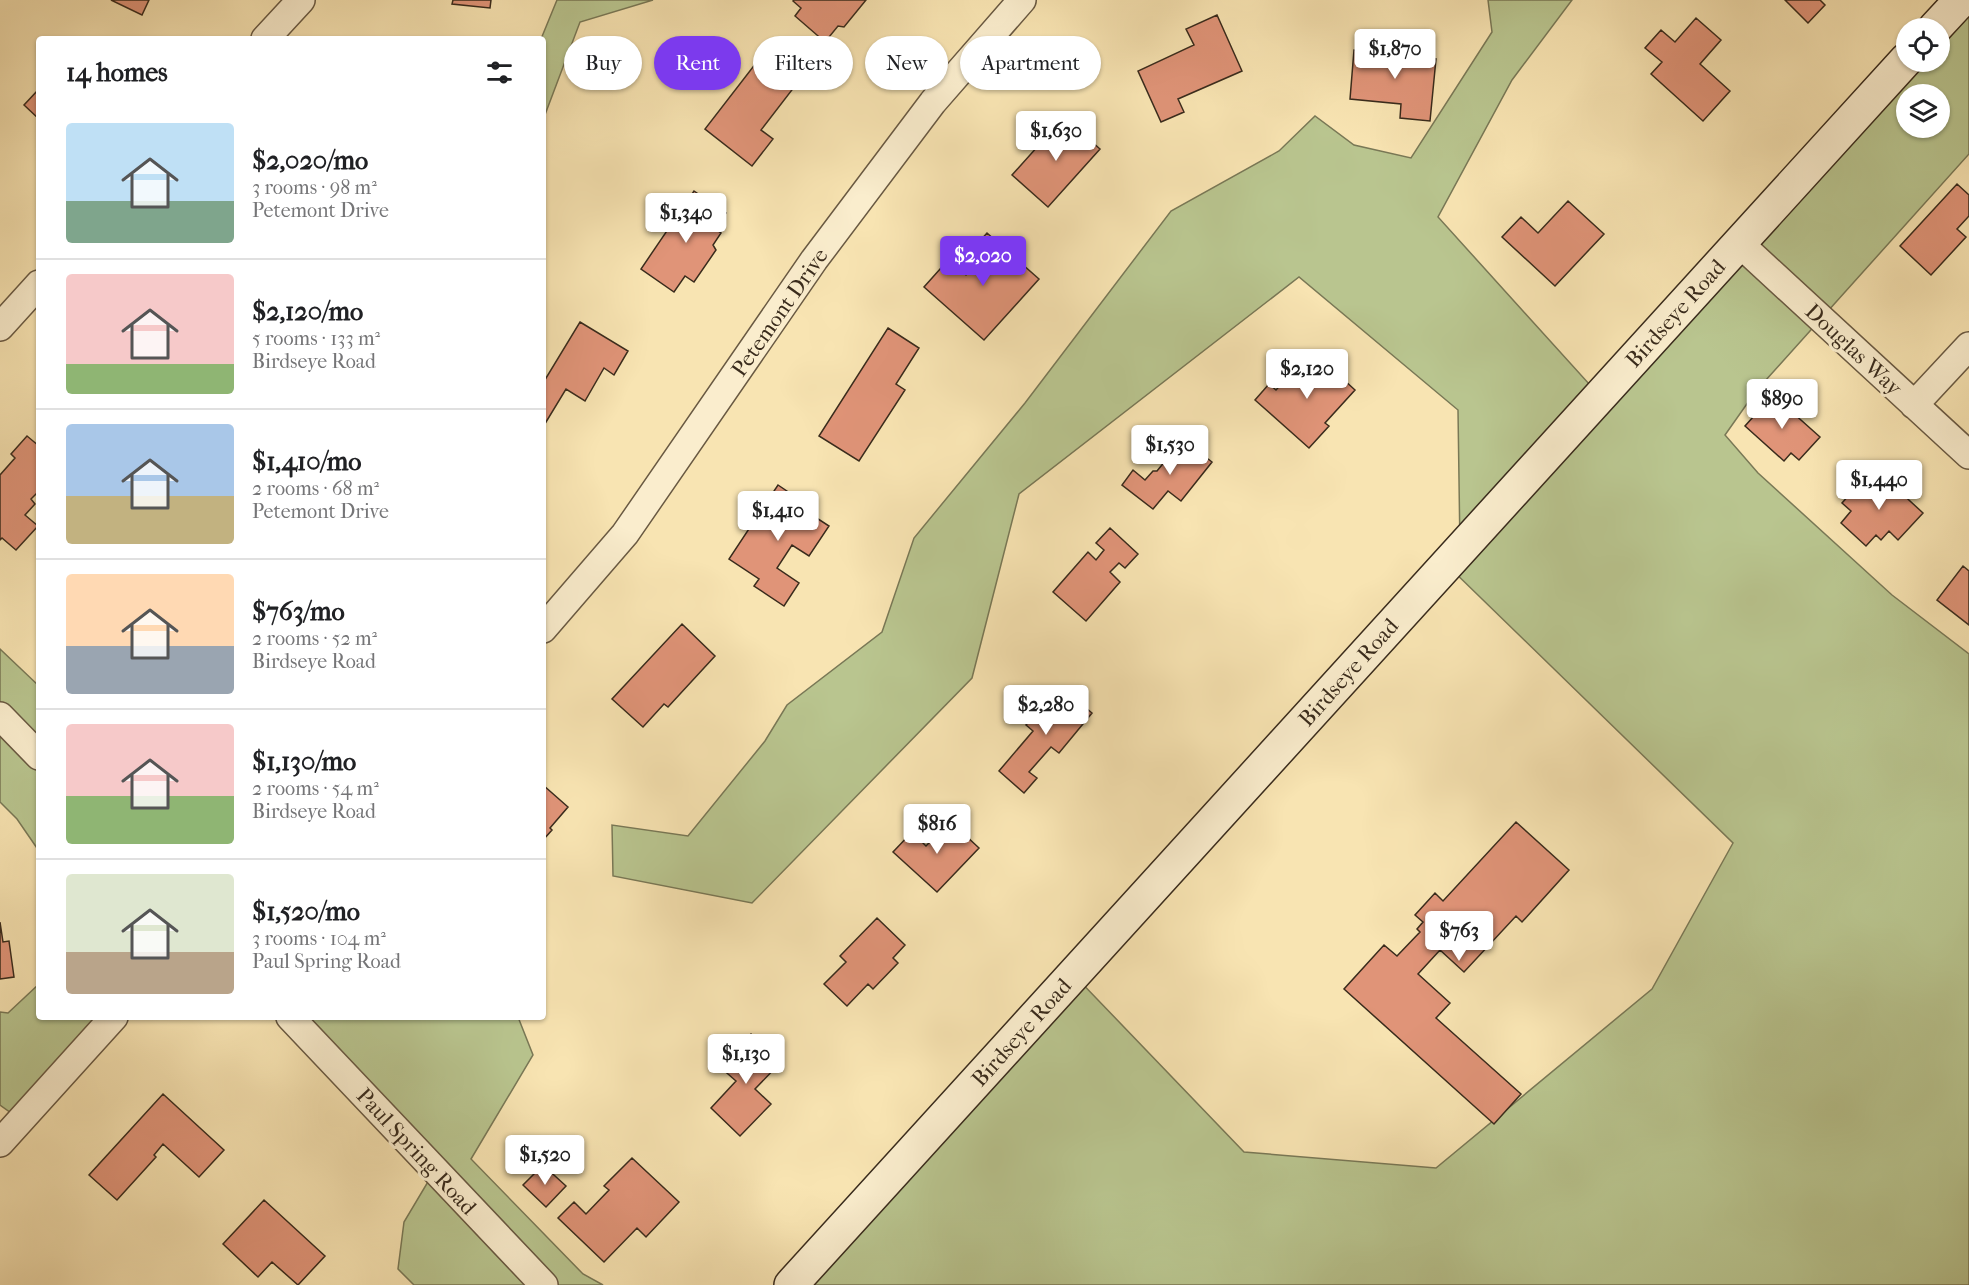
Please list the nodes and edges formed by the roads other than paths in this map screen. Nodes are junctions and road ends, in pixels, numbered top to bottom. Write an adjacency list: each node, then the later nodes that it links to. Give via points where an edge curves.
1 (301, 0): 5 (street)
2 (1022, 0): 13 (street, Petemont Drive, via 884,165 625,534)
3 (1961, 0): 4 (main road)
4 (1944, 18)
5 (268, 36)
6 (1896, 71): 7 (main road, Birdseye Road)
7 (1739, 243): 11 (street, Douglas Way); 20 (main road, Birdseye Road)
8 (36, 287): 9 (street)
9 (0, 327)
10 (1969, 346): 11 (street)
11 (1914, 405): 12 (street, Douglas Way)
12 (1969, 455)
13 (546, 626)
14 (0, 716): 15 (street)
15 (36, 753)
16 (111, 1020): 18 (street)
17 (293, 1020): 19 (street, Paul Spring Road)
18 (0, 1143)
19 (544, 1285)
20 (791, 1285)

